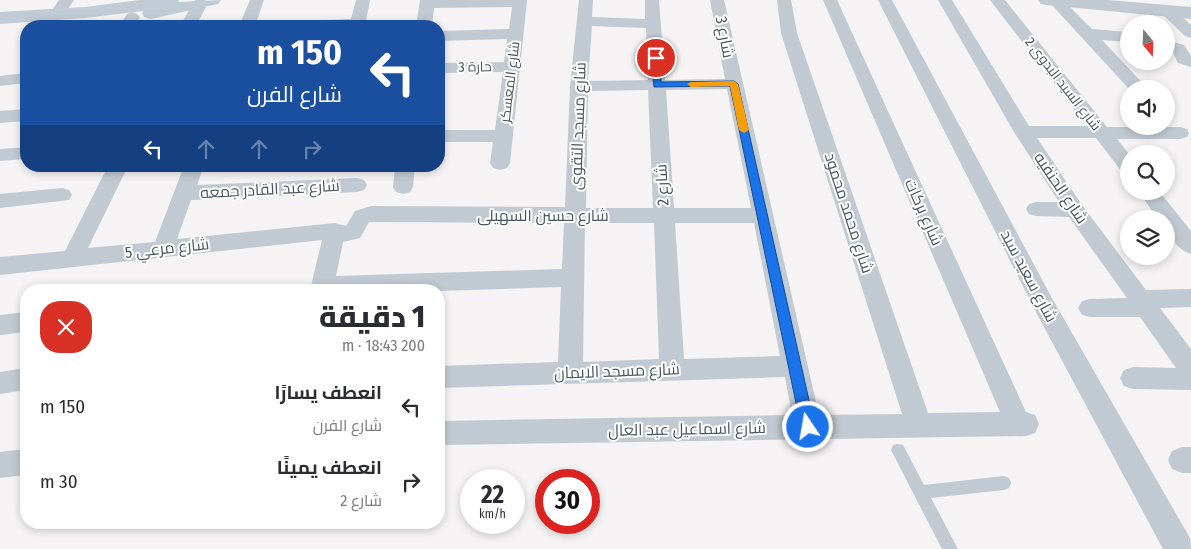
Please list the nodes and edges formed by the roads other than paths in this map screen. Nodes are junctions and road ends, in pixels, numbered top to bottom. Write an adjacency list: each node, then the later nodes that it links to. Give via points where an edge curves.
1 (67, 0): 21 (street)
2 (170, 0): 22 (main road)
3 (257, 0): 25 (street)
4 (363, 0): 26 (street)
5 (586, 0): 28 (street, شارع مسجد التقوى)
6 (652, 0): 29 (street, شارع 2)
7 (717, 0): 44 (street, شارع 3)
8 (784, 0): 98 (street, شارع محمد محمود, via 789,33)
9 (830, 0): 97 (street, شارع بركات)
10 (885, 0): 107 (street, شارع سعيد سيد, via 1044,307)
11 (945, 0): 50 (street, شارع الحنفيه)
12 (997, 0): 51 (street, شارع السيد البدوى 2)
13 (1051, 0): 17 (street); 34 (street)
14 (206, 1): 23 (main road); 24 (street)
15 (520, 1): 16 (street); 33 (street, شارع المعسكر)
16 (426, 2): 27 (street)
17 (1167, 11): 18 (street); 32 (street)
18 (1191, 13)
19 (0, 18): 20 (main road)
20 (39, 20)
21 (58, 20)
22 (64, 20)
23 (136, 20)
24 (192, 20)
25 (249, 20)
26 (358, 20)
27 (424, 20)
28 (583, 21): 29 (street); 46 (street, شارع مسجد التقوى)
29 (653, 24): 45 (street, شارع 2)
30 (20, 30): 31 (main road)
31 (0, 32)
32 (1191, 33)
33 (516, 34): 35 (street); 39 (street, شارع المعسكر)
34 (1088, 34): 36 (street); 42 (street)
35 (445, 36)
36 (1120, 36)
37 (1175, 47): 38 (street, via 1184,59)
38 (1191, 62)
39 (512, 67): 40 (street, حارة 3); 53 (street, شارع المعسكر)
40 (445, 68)
41 (20, 79): 43 (street)
42 (1131, 80)
43 (0, 81)
44 (734, 84): 45 (street); 74 (street, شارع 3)
45 (657, 85): 46 (street); 73 (street, شارع 2)
46 (579, 86): 72 (street, شارع مسجد التقوى)
47 (20, 115): 48 (street)
48 (0, 117)
49 (1175, 127): 54 (street)
50 (1023, 132): 51 (street); 71 (street, شارع الحنفيه)
51 (1102, 133): 54 (street); 57 (street, شارع السيد البدوى 2)
52 (445, 136): 53 (street)
53 (503, 136): 58 (street, شارع المعسكر)
54 (1186, 137)
55 (20, 153): 56 (street)
56 (0, 155)
57 (1120, 156)
58 (500, 163)
59 (115, 172): 78 (street)
60 (192, 172): 66 (street)
61 (325, 172): 64 (street)
62 (404, 172): 65 (street)
63 (357, 184): 64 (street, شارع عبد القادر جمعه)
64 (322, 186): 66 (street, شارع عبد القادر جمعه)
65 (403, 187)
66 (184, 193): 77 (street)
67 (62, 195): 69 (street)
68 (1155, 200): 76 (street)
69 (0, 201)
70 (1036, 209): 71 (street)
71 (1075, 210): 84 (street, شارع الحنفيه)
72 (575, 215): 73 (street, شارع حسين السهيلى); 75 (street, شارع حسين السهيلى, via 364,214 356,231); 80 (street, شارع مسجد التقوى)
73 (664, 215): 74 (street, شارع حسين السهيلى); 90 (street, شارع 2)
74 (763, 216): 88 (street, شارع 3)
75 (334, 233): 77 (street, شارع مرعي 5); 81 (street)
76 (1191, 246)
77 (163, 248): 78 (street, شارع مرعي 5)
78 (72, 258): 79 (street, شارع مرعي 5)
79 (0, 266)
80 (572, 278): 82 (street); 91 (street, شارع مسجد التقوى)
81 (323, 284)
82 (405, 284)
83 (1191, 298): 84 (street)
84 (1142, 303): 85 (street); 89 (street, شارع الحنفيه)
85 (1090, 308)
86 (20, 323): 87 (street)
87 (0, 325)
88 (795, 366): 90 (street, شارع مسجد الايمان); 99 (street, شارع 3)
89 (1191, 368)
90 (672, 370): 91 (street, شارع مسجد الايمان)
91 (570, 373): 92 (street, شارع مسجد الايمان)
92 (445, 377)
93 (1133, 378): 94 (street)
94 (1191, 379)
95 (20, 380): 96 (street)
96 (0, 383)
97 (1022, 424): 98 (street, شارع اسماعيل عبد العال)
98 (919, 425): 99 (street, شارع اسماعيل عبد العال)
99 (808, 427): 100 (street, شارع اسماعيل عبد العال)
100 (445, 433)
101 (898, 450): 105 (lane)
102 (20, 463): 103 (street)
103 (0, 465)
104 (1004, 483): 105 (lane)
105 (921, 492): 106 (lane)
106 (950, 549)
107 (1179, 549)

